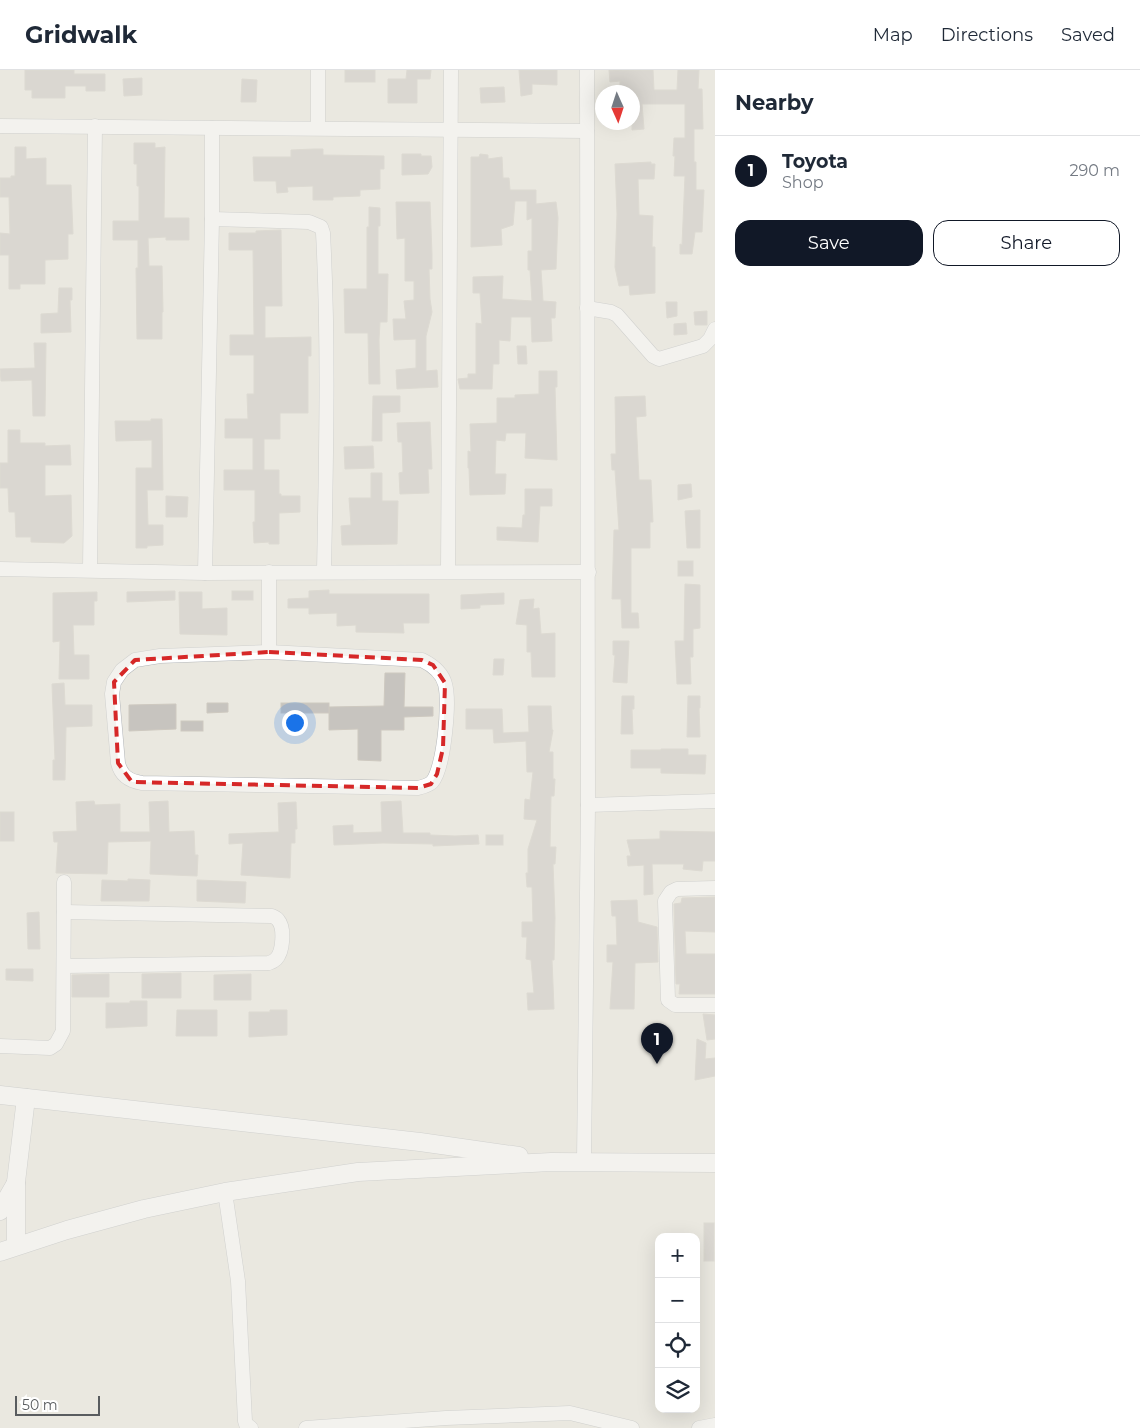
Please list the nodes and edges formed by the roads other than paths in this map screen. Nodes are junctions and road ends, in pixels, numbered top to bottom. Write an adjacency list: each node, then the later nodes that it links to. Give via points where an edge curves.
1 (318, 70): 7 (street)
2 (452, 70): 8 (street)
3 (587, 70): 9 (street)
4 (0, 126): 5 (street)
5 (95, 126): 6 (street); 14 (street)
6 (212, 128): 7 (street); 10 (street)
7 (318, 128): 8 (street)
8 (452, 129): 9 (street); 15 (street)
9 (587, 131): 11 (street)
10 (212, 219): 17 (street, via 309,222 321,227 323,233 327,398); 19 (street)
11 (587, 308): 12 (street, via 617,315 659,359 703,346); 18 (street)
12 (715, 329)
13 (0, 569): 14 (street)
14 (90, 570): 19 (street)
15 (448, 571): 17 (street); 18 (street)
16 (269, 572): 17 (street); 19 (street); 20 (street)
17 (324, 572)
18 (589, 572): 22 (street)
19 (205, 573)
20 (269, 652): 20 (street, via 160,656 135,660 128,665 114,682 112,694 120,771 132,782 142,784 418,788 431,784 444,748 446,696 445,683 433,665 422,660)
21 (715, 801): 22 (street)
22 (588, 805): 31 (street)
23 (64, 882): 25 (street)
24 (715, 888): 27 (street, via 677,889 665,901 668,1000 675,1005)
25 (64, 912): 26 (street); 26 (street, via 272,916 282,927 280,951 277,958 269,963)
26 (64, 966): 28 (street, via 63,1031 56,1044 50,1048)
27 (715, 1005)
28 (0, 1046)
29 (0, 1095): 30 (street)
30 (26, 1098): 32 (street, via 420,1142); 34 (street)
31 (584, 1161): 32 (street); 33 (street)
32 (551, 1162): 35 (street, via 358,1172)
33 (715, 1163)
34 (16, 1182): 36 (street); 37 (street)
35 (225, 1192): 37 (street, via 144,1209); 39 (street, via 238,1282 245,1421)
36 (0, 1211)
37 (8, 1249)
38 (715, 1425): 42 (street)
39 (251, 1428)
40 (306, 1428): 41 (street, via 446,1418 570,1414)
41 (632, 1428)
42 (699, 1428)

